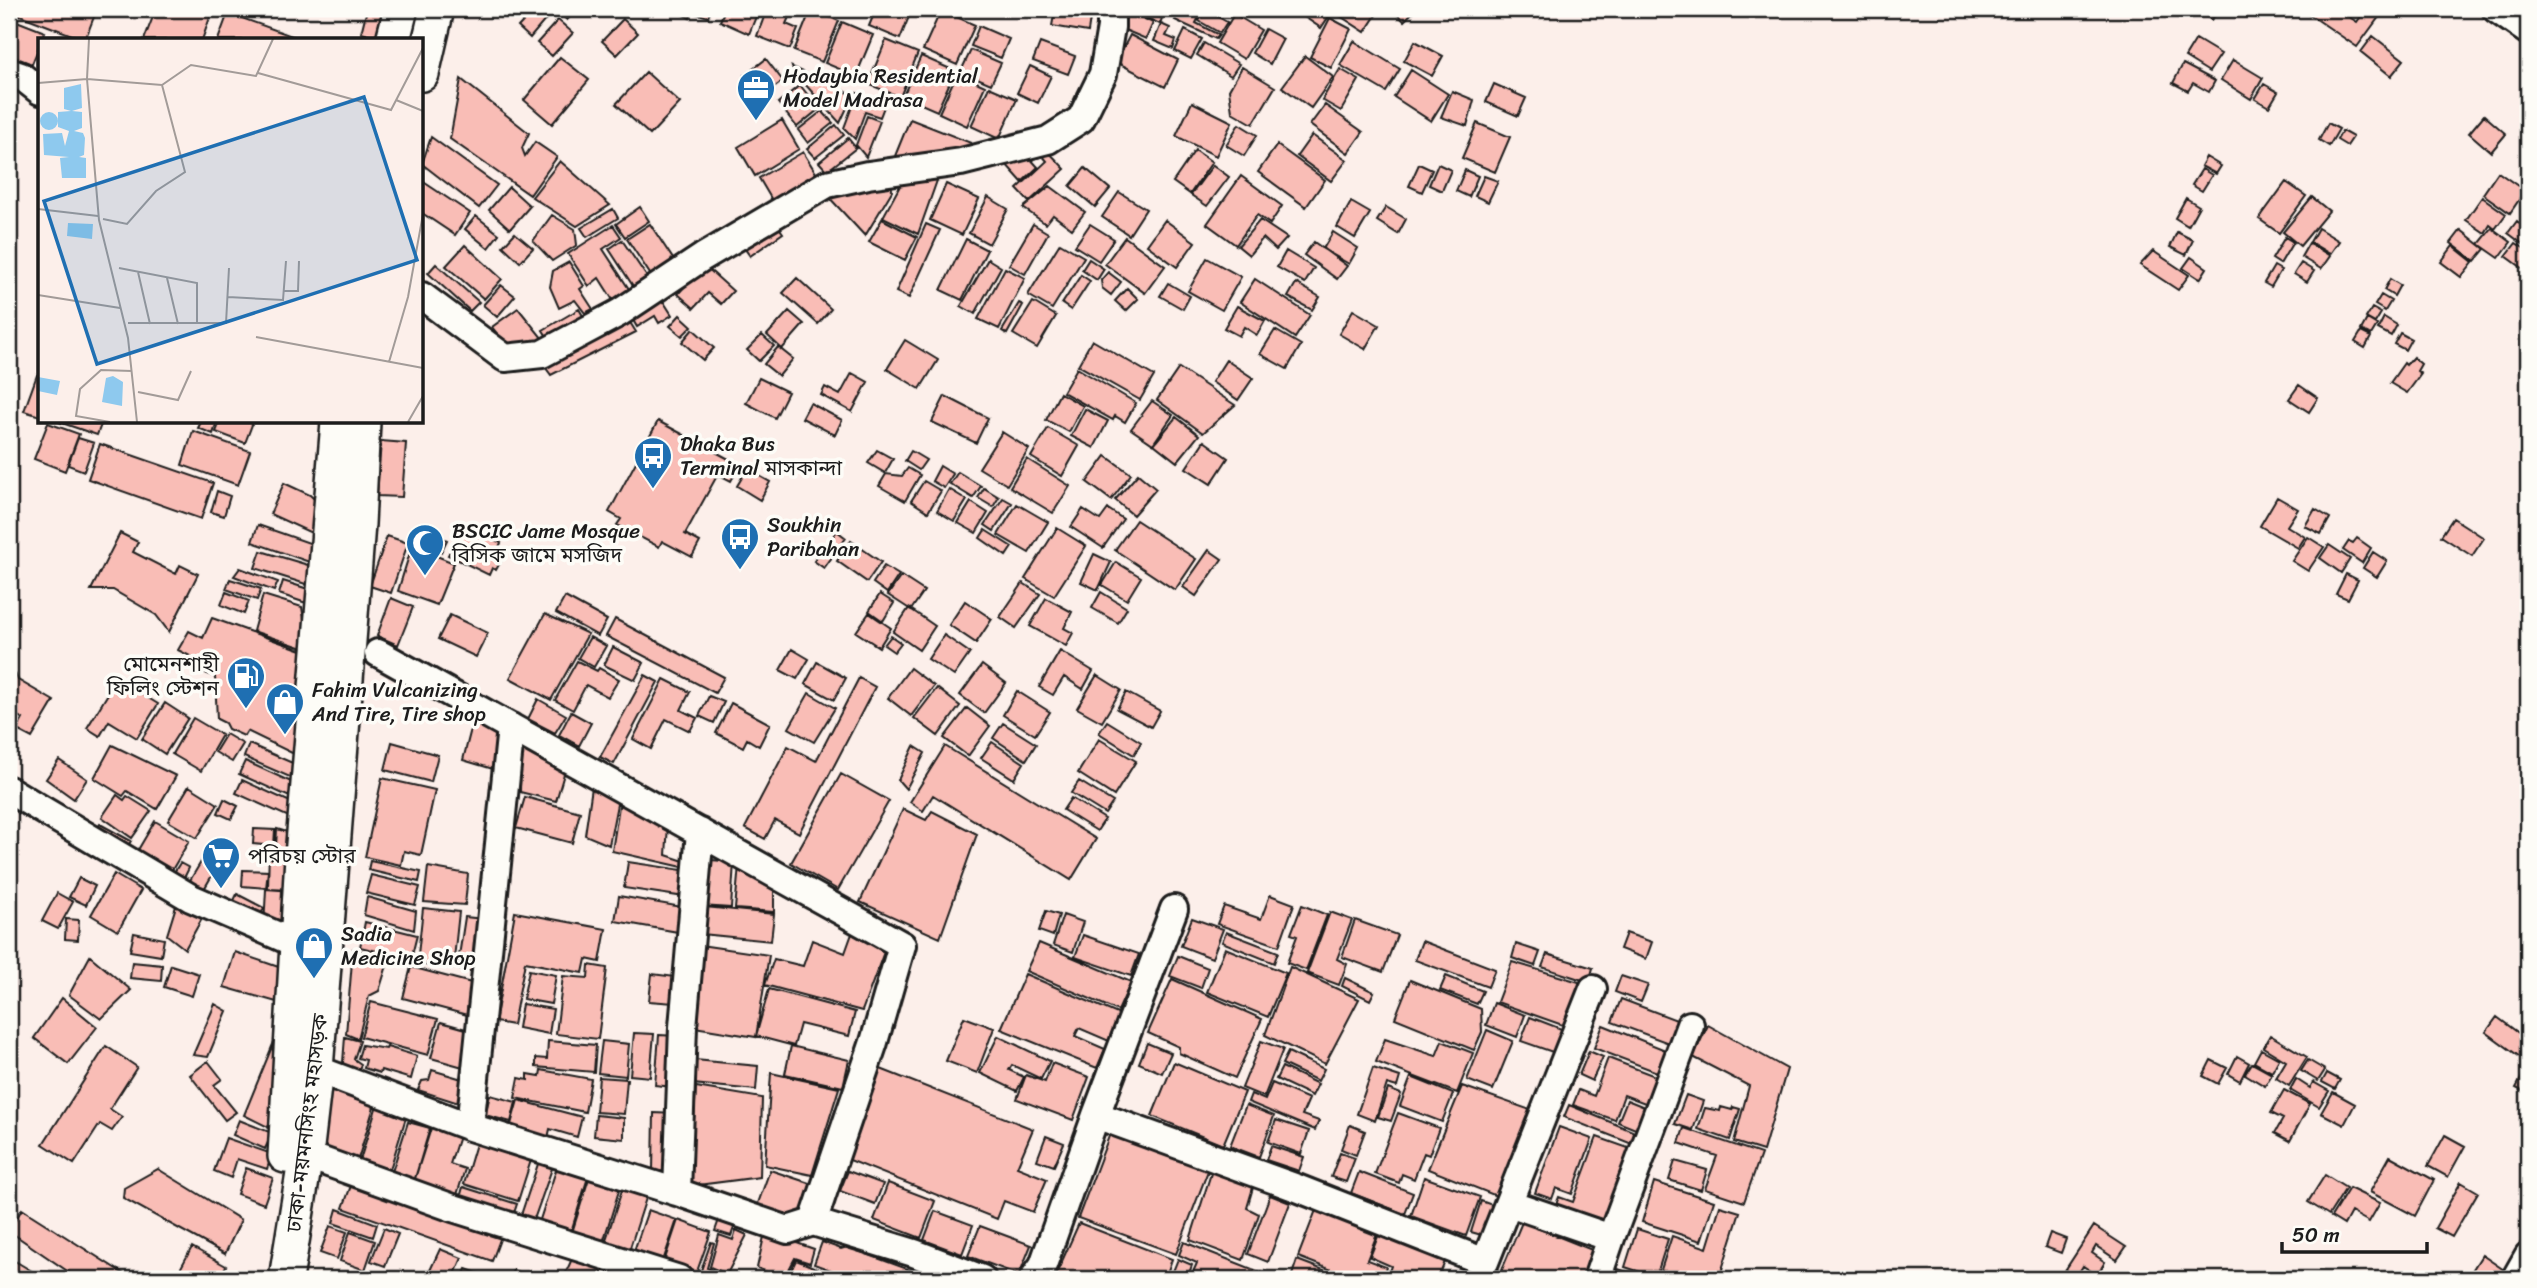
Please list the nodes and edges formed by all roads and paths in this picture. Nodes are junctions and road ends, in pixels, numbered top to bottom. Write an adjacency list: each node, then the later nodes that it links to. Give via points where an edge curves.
1 (401, 9): 6 (main road)
2 (437, 9): 7 (main road)
3 (1111, 9): 10 (street, via 1103,74 1081,119 1048,140 961,162 827,184 619,313 542,354 505,358)
4 (2496, 9): 5 (street)
5 (2528, 31)
6 (394, 38)
7 (424, 65)
8 (9, 72): 9 (street)
9 (38, 89)
10 (424, 297)
11 (338, 424): 18 (main road, ঢাকা-ময়মনসিংহ মহাসড়ক)
12 (363, 424): 21 (main road, ঢাকা-ময়মনসিংহ মহাসড়ক)
13 (378, 653): 14 (street)
14 (511, 727): 16 (street); 23 (street)
15 (9, 790): 18 (street, via 191,898)
16 (700, 832): 25 (street, via 683,1027); 27 (street, via 902,945)
17 (1174, 909): 22 (street)
18 (297, 944): 31 (main road, ঢাকা-ময়মনসিংহ মহাসড়ক, via 284,1175)
19 (1593, 989): 26 (street)
20 (1690, 1025): 28 (street)
21 (316, 1069): 23 (street); 24 (main road, ঢাকা-ময়মনসিংহ মহাসড়ক)
22 (1096, 1115): 30 (street, via 1297,1188); 35 (street, via 1043,1265)
23 (470, 1127): 25 (street)
24 (306, 1155): 32 (main road, ঢাকা-ময়মনসিংহ মহাসড়ক); 33 (street, via 453,1208)
25 (677, 1192): 27 (street, via 788,1230)
26 (1509, 1203): 28 (street); 30 (street)
27 (813, 1222): 34 (street)
28 (1611, 1237): 36 (street)
29 (2528, 1256): 37 (street)
30 (1482, 1270)
31 (267, 1279)
32 (286, 1279)
33 (679, 1279)
34 (982, 1279)
35 (1033, 1279)
36 (1597, 1279)
37 (2515, 1279)

